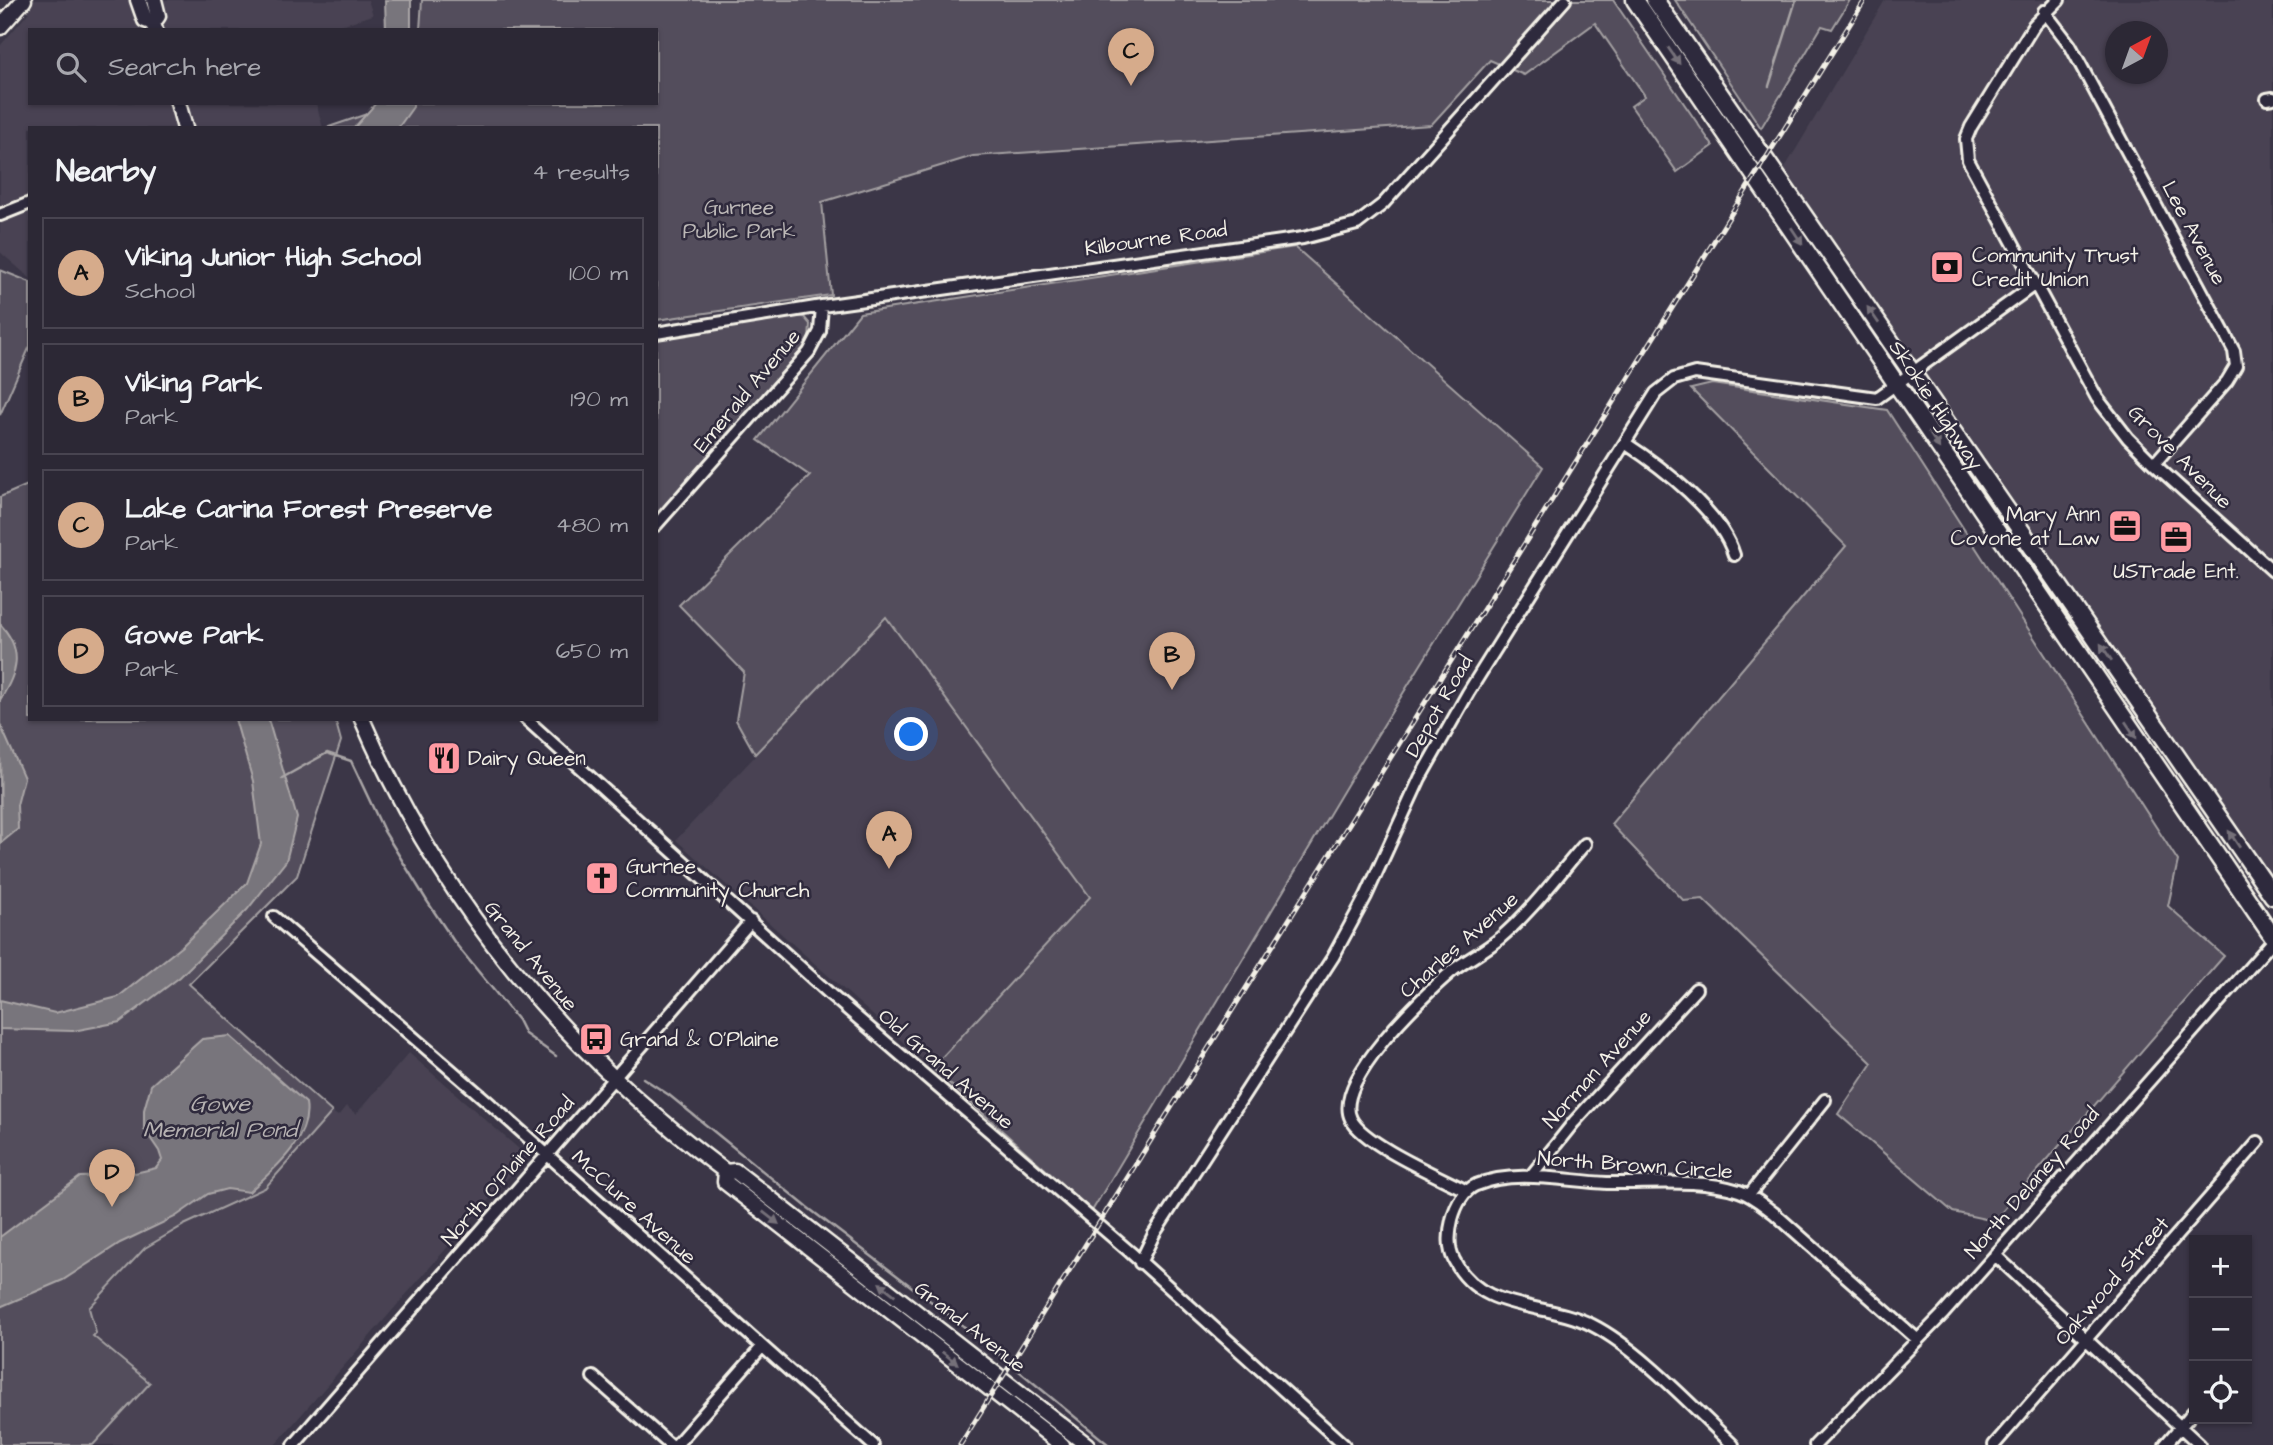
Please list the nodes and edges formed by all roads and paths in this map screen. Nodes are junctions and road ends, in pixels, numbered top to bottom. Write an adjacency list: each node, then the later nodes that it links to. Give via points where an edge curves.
1 (24, 0): 10 (main road)
2 (138, 0): 9 (main road, via 145,20)
3 (154, 0): 9 (main road, via 159,16)
4 (1565, 0): 16 (street, Kilbourne Road, via 1383,204 1357,224 1303,238)
5 (1635, 0): 19 (highway, Skokie Highway, one-way to 19)
6 (1655, 0): 18 (highway, Skokie Highway, one-way to 6)
7 (2059, 0): 8 (street)
8 (2044, 11): 15 (street, Grove Avenue, via 1971,127 1966,149 1975,175); 21 (street, Lee Avenue, via 2061,29 2102,100 2234,351 2236,366 2227,381)
9 (154, 26)
10 (0, 27)
11 (179, 105): 12 (main road)
12 (184, 126)
13 (28, 204): 14 (street)
14 (0, 215)
15 (2035, 285): 18 (street, Depot Road); 21 (street, Grove Avenue, via 2097,398)
16 (822, 306): 17 (street, Kilbourne Road); 22 (street, Emerald Avenue, via 820,331 808,352)
17 (658, 333)
18 (1912, 371): 19 (street, Depot Road); 28 (highway, Skokie Highway, one-way to 18)
19 (1896, 383): 20 (street, Depot Road, via 1877,398 1716,375 1683,375 1656,393); 31 (highway, Skokie Highway, one-way to 31)
20 (1625, 443): 23 (street, via 1713,517); 42 (street, Depot Road, via 1455,715 1333,957 1154,1234)
21 (2154, 464): 24 (street, Grove Avenue)
22 (658, 523)
23 (1734, 555)
24 (2273, 571)
25 (363, 721): 33 (main road, Grand Avenue, via 407,814 465,908 535,998)
26 (528, 721): 30 (street, Old Grand Avenue)
27 (1585, 844): 39 (street, Charles Avenue, via 1499,939 1429,992 1352,1085 1348,1114 1366,1137)
28 (2273, 896)
29 (274, 917): 36 (street, McClure Avenue)
30 (751, 921): 33 (street, North O'Plaine Road); 42 (street, Old Grand Avenue)
31 (2273, 939): 41 (street, North Delaney Road)
32 (1696, 989): 38 (street, Norman Avenue)
33 (613, 1080): 36 (street, North O'Plaine Road); 37 (main road, Grand Avenue)
34 (1825, 1100): 40 (street)
35 (2258, 1142): 44 (street, Oakwood Street)
36 (547, 1155): 45 (street, McClure Avenue); 50 (street, North O'Plaine Road)
37 (726, 1172): 54 (main road, Grand Avenue, one-way to 54, via 725,1182); 55 (main road, Grand Avenue, one-way to 37, via 735,1171)
38 (1530, 1177): 39 (street, North Brown Circle, via 1488,1181); 40 (street, North Brown Circle, via 1697,1185)
39 (1467, 1191): 57 (street, via 1454,1213 1450,1248 1452,1258 1478,1290 1501,1301 1564,1314 1605,1332)
40 (1749, 1195): 43 (street, North Brown Circle)
41 (1994, 1255): 43 (street, North Delaney Road); 44 (street)
42 (1140, 1263): 56 (street, Old Grand Avenue)
43 (1918, 1340): 49 (street, North Delaney Road)
44 (2086, 1340): 48 (street); 58 (street, Oakwood Street)
45 (762, 1347): 52 (street); 53 (street, McClure Avenue)
46 (593, 1377): 51 (street)
47 (2189, 1417): 48 (street)
48 (2180, 1427): 59 (street); 60 (street)
49 (1817, 1444)
50 (294, 1445)
51 (670, 1445)
52 (677, 1445)
53 (873, 1445)
54 (1062, 1445)
55 (1087, 1445)
56 (1344, 1445)
57 (1733, 1445)
58 (1994, 1445)
59 (2165, 1445)
60 (2200, 1445)

